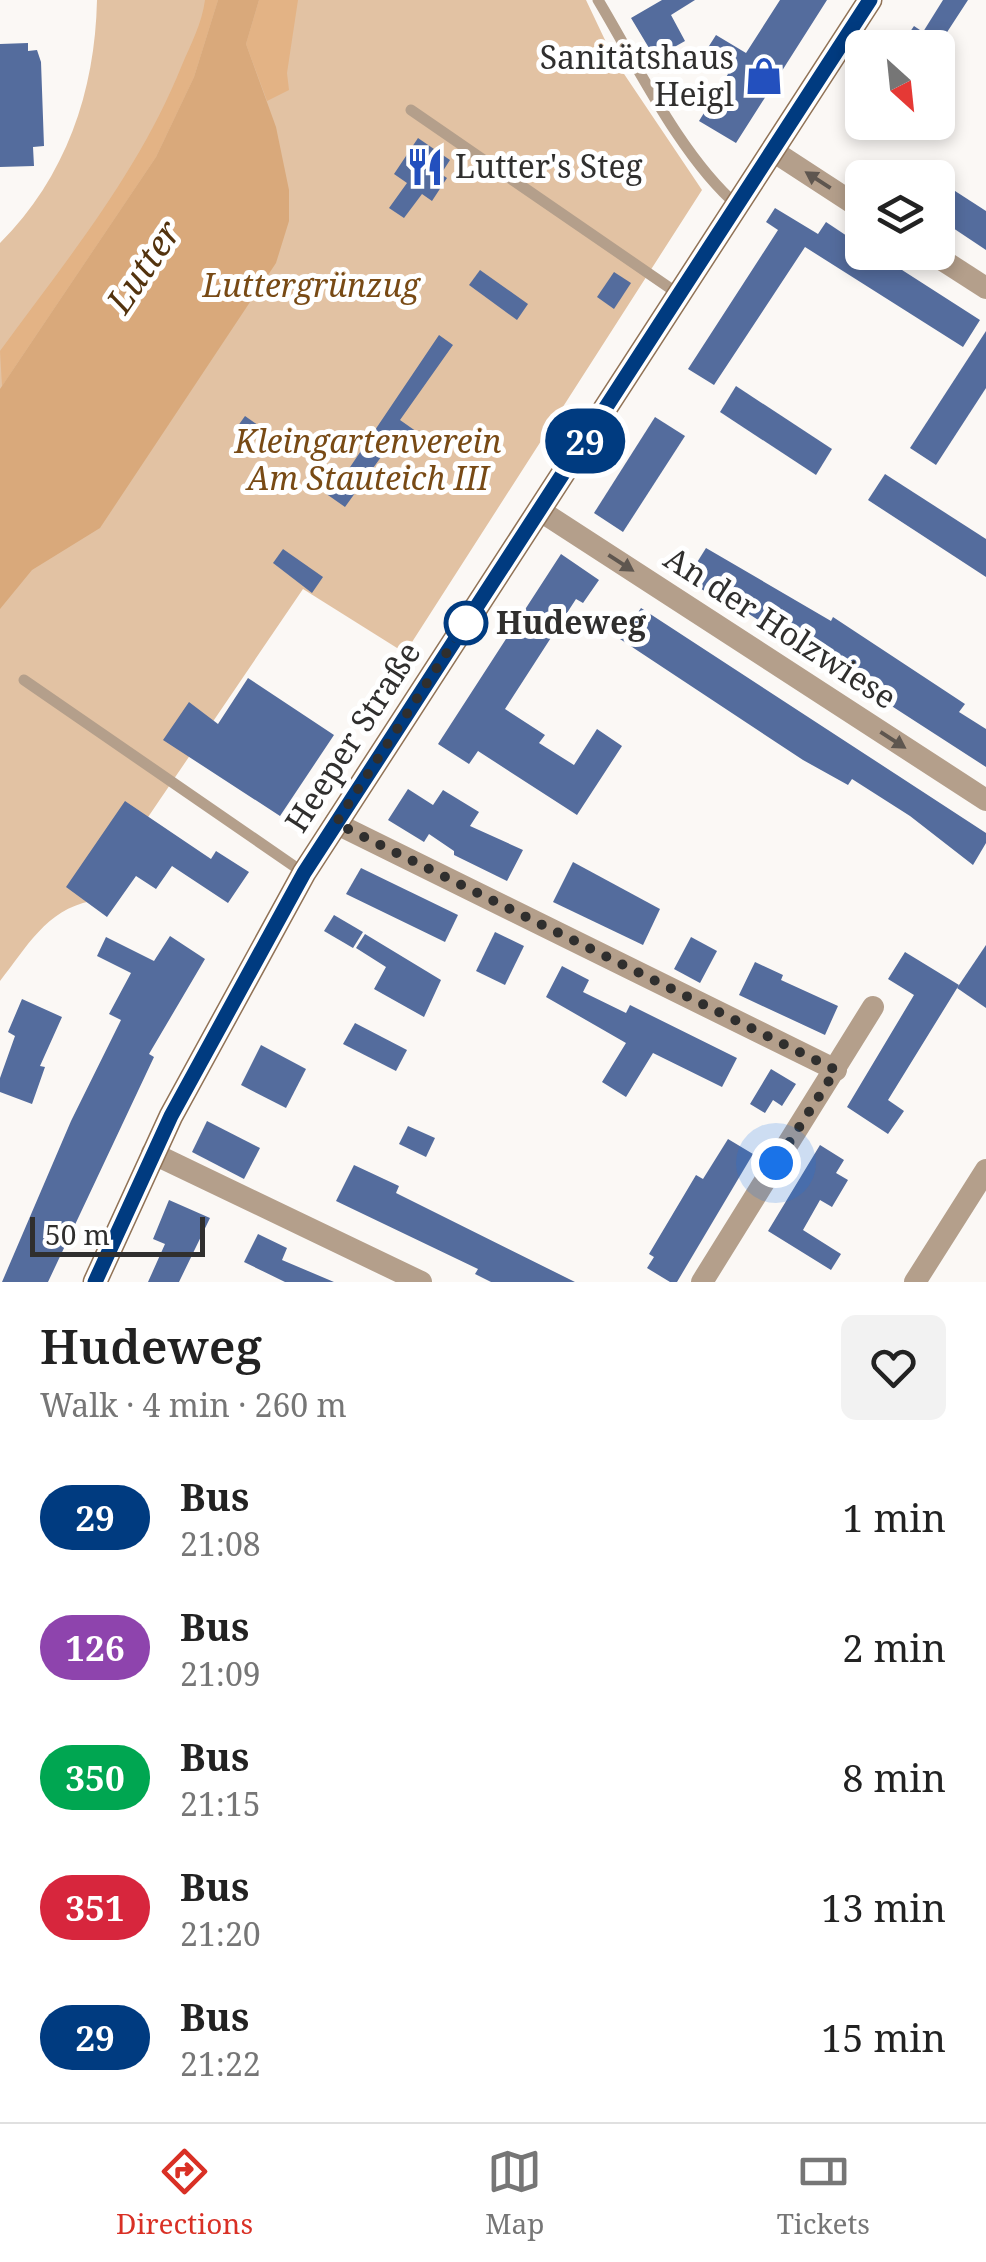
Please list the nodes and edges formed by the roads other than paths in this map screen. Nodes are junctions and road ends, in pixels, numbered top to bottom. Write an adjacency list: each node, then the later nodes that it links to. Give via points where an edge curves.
1 (598, 0): 6 (lane, via 689,145)
2 (870, 0): 4 (main road, Heeper Straße)
3 (411, 110): 9 (lane)
4 (773, 151): 5 (street, one-way to 4); 6 (main road, Heeper Straße)
5 (845, 198)
6 (738, 206): 9 (main road, Heeper Straße)
7 (955, 268): 8 (street)
8 (986, 288)
9 (680, 295): 10 (main road, Heeper Straße)
10 (539, 510): 12 (street, An der Holzwiese, one-way to 12); 13 (main road, Heeper Straße)
11 (24, 680): 14 (lane)
12 (986, 800)
13 (336, 823): 14 (main road, Heeper Straße); 16 (street)
14 (304, 873): 17 (main road, Heeper Straße)
15 (872, 1007): 16 (street)
16 (836, 1070): 21 (street)
17 (152, 1153): 19 (main road, Heeper Straße); 20 (street)
18 (986, 1170): 22 (street)
19 (95, 1282)
20 (421, 1282)
21 (702, 1282)
22 (915, 1282)

